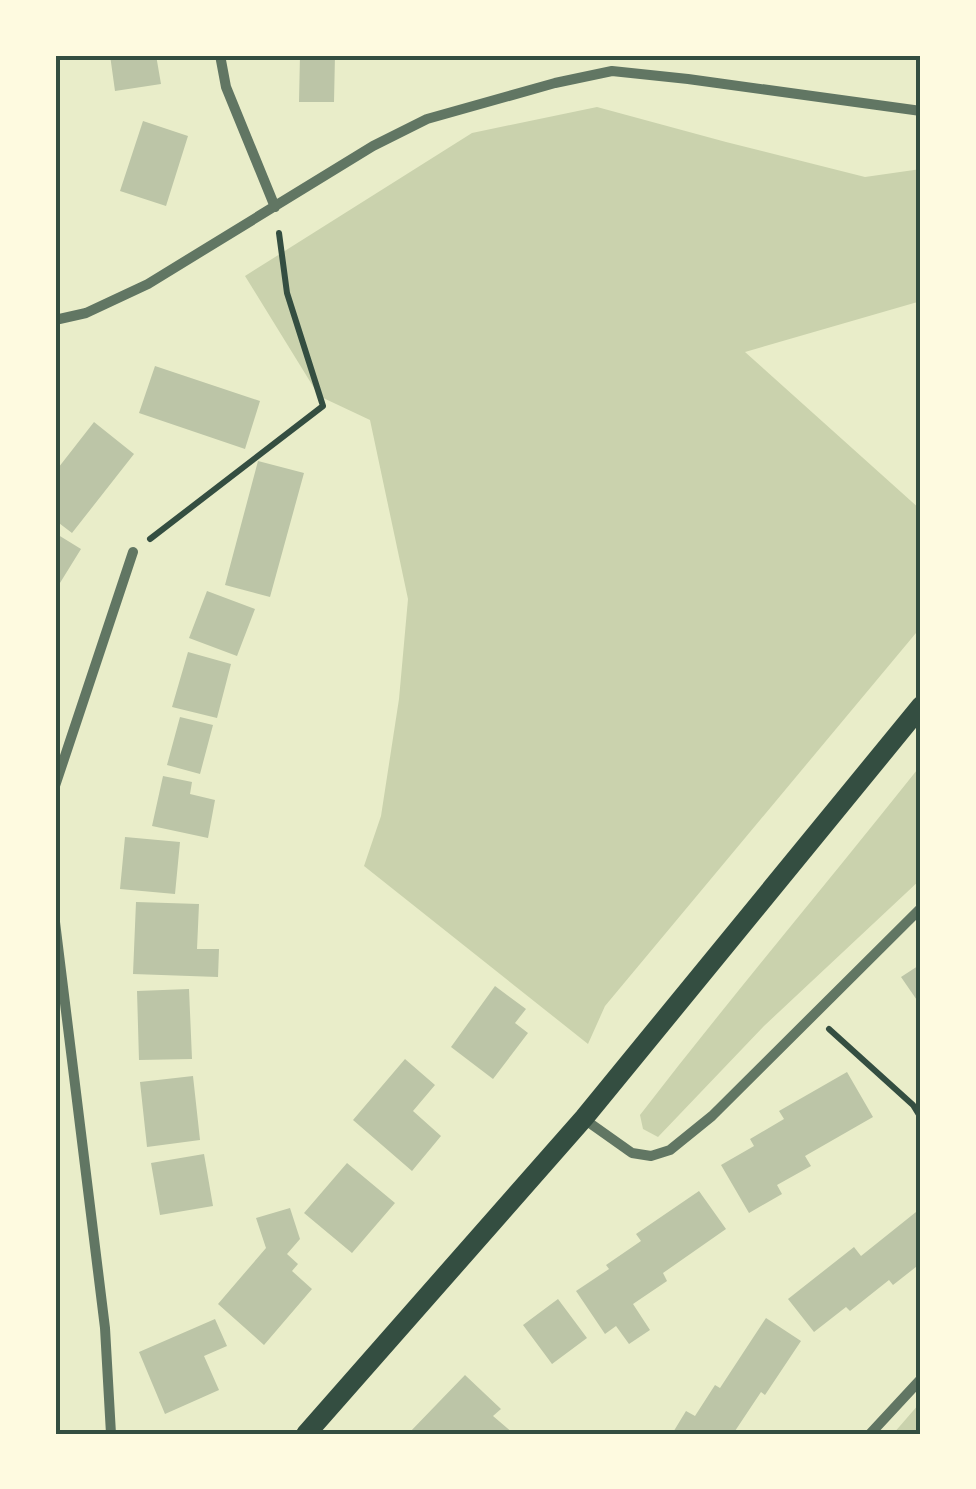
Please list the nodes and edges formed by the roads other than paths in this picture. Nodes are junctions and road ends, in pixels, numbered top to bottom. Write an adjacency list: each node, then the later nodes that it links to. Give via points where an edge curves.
1 (220, 55): 5 (street, via 226,87)
2 (611, 55): 3 (street)
3 (612, 71): 4 (street); 5 (street, via 427,120)
4 (921, 112)
5 (275, 207): 6 (street, via 148,284 86,314)
6 (55, 320)
7 (133, 552): 9 (street)
8 (921, 706): 12 (main road)
9 (55, 786)
10 (921, 908): 12 (street, via 670,1150 632,1153)
11 (55, 922): 14 (street, via 105,1328)
12 (584, 1118): 15 (main road)
13 (921, 1379): 16 (street)
14 (111, 1434)
15 (306, 1434)
16 (870, 1434)

